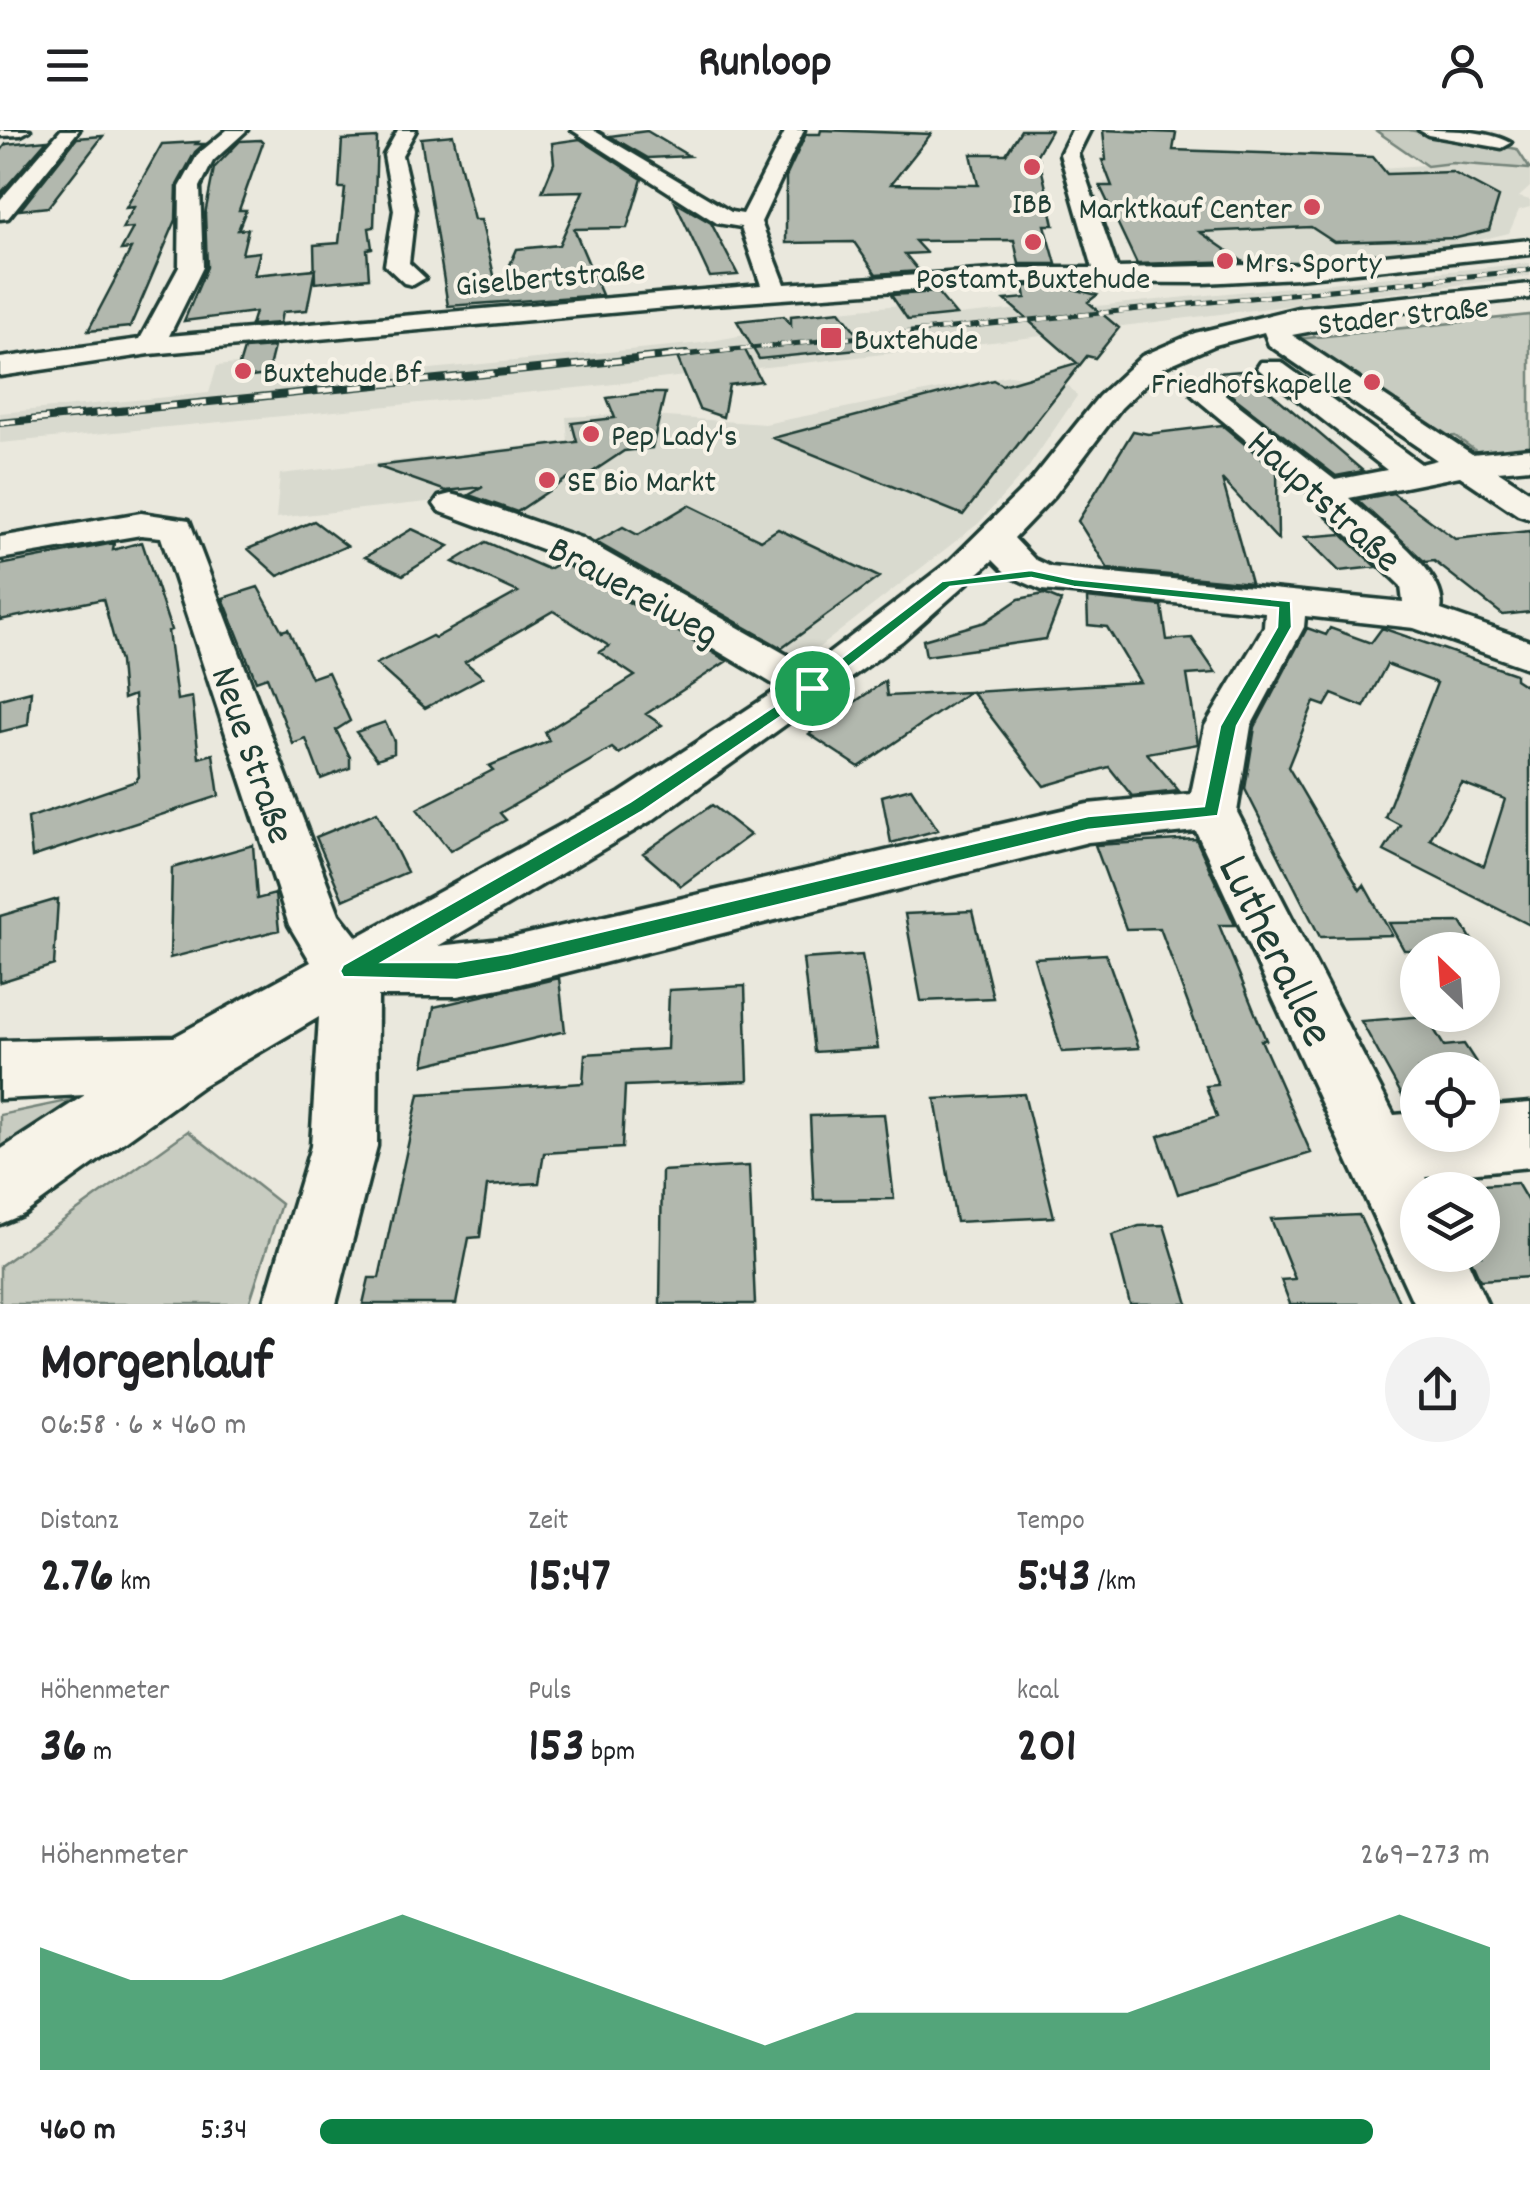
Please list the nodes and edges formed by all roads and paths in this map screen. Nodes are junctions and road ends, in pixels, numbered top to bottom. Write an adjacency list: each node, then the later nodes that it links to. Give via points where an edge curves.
1 (21, 130): 9 (street)
2 (70, 130): 11 (street)
3 (238, 130): 20 (street, via 204,158 190,187 192,268)
4 (407, 130): 15 (street, via 393,155 408,232 398,265)
5 (581, 130): 12 (street, via 725,218)
6 (795, 130): 12 (street)
7 (1080, 130): 14 (street, via 1068,154)
8 (1428, 130): 10 (street)
9 (0, 131)
10 (1502, 144)
11 (0, 213)
12 (750, 222): 17 (street)
13 (1530, 247): 14 (street, Giselbertstraße, via 1298,271)
14 (1108, 274): 17 (street, Giselbertstraße)
15 (413, 278)
16 (1530, 291): 19 (street, via 1334,310)
17 (775, 292): 20 (street, Giselbertstraße)
18 (1530, 301): 19 (street, Stader Straße)
19 (1265, 328): 21 (street); 30 (street, via 1181,348 1152,362)
20 (150, 346): 22 (street, Giselbertstraße)
21 (1305, 357): 25 (street); 26 (street, via 1259,359)
22 (0, 367)
23 (1207, 395): 27 (street, Hauptstraße)
24 (1530, 458): 25 (street)
25 (1464, 465): 26 (street); 29 (street)
26 (1415, 475): 27 (street)
27 (1329, 492): 36 (street, Hauptstraße, via 1419,582)
28 (451, 504): 38 (street, Brauereiweg, via 568,546)
29 (1530, 508)
30 (994, 539): 32 (street); 33 (street); 34 (street, via 1076,570)
31 (0, 548): 40 (street, Neue Straße, via 141,524 176,528 316,925)
32 (1031, 574): 33 (street); 34 (street)
33 (946, 584): 38 (street)
34 (1161, 590): 35 (street)
35 (1286, 604): 36 (street); 39 (street, Lutherallee, via 1284,627 1228,726)
36 (1420, 616): 37 (street, Hauptstraße)
37 (1530, 656)
38 (812, 688): 40 (street, via 637,806)
39 (1212, 812): 40 (street, via 1088,823 511,962 457,971); 44 (street, Lutherallee)
40 (350, 971): 41 (street); 48 (street, via 344,1146)
41 (180, 1066): 42 (street); 45 (street)
42 (0, 1070)
43 (1530, 1135): 44 (street)
44 (1377, 1148): 46 (street, Lutherallee)
45 (0, 1190)
46 (1400, 1196)
47 (1436, 1272): 49 (street)
48 (300, 1304)
49 (1451, 1304)

